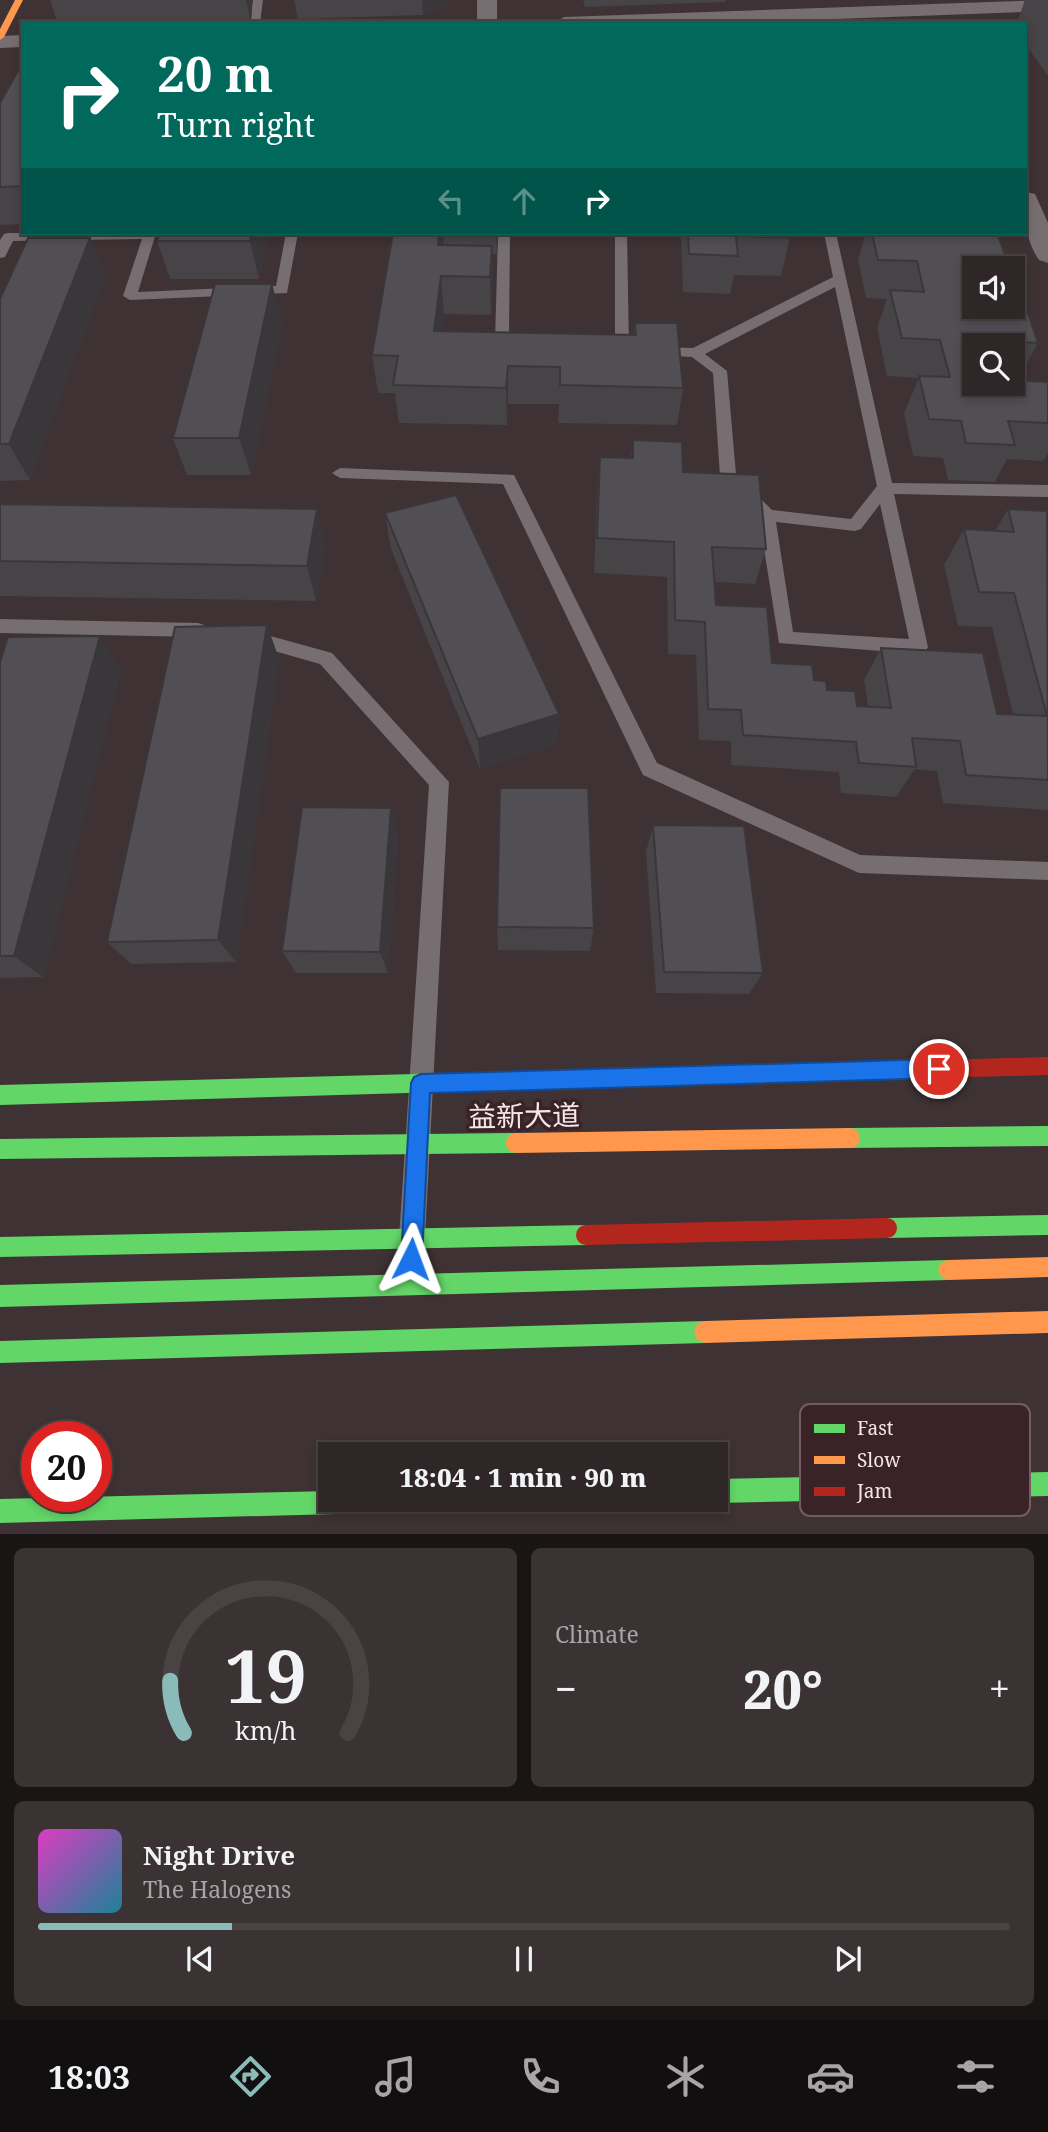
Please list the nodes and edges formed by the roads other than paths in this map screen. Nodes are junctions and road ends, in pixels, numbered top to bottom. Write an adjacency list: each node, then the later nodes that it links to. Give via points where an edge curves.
1 (19, 0): 9 (main road)
2 (258, 0): 6 (lane)
3 (487, 0): 7 (street)
4 (1048, 5): 5 (street)
5 (950, 11): 8 (street)
6 (255, 21)
7 (487, 21)
8 (628, 21)
9 (0, 39): 10 (street)
10 (21, 41)
11 (1027, 202): 19 (street)
12 (103, 235): 18 (lane, via 8,237)
13 (150, 235): 14 (lane, via 130,296 282,289)
14 (292, 235)
15 (504, 235): 21 (lane, via 502,342)
16 (621, 235): 22 (lane, via 616,349)
17 (830, 235): 20 (lane)
18 (0, 254)
19 (1048, 255)
20 (840, 279): 22 (lane); 24 (lane)
21 (529, 344)
22 (695, 353): 26 (lane, via 720,371 728,476)
23 (340, 473): 28 (lane, via 508,479 650,769 859,864)
24 (884, 488): 25 (lane); 26 (lane, via 855,525); 26 (lane, via 919,647 785,639)
25 (1048, 491)
26 (767, 515)
27 (0, 626): 30 (lane, via 218,631 326,659 439,782)
28 (1048, 871)
29 (1048, 1066): 30 (main road)
30 (421, 1083): 31 (main road); 37 (lane)
31 (0, 1095)
32 (1048, 1136): 33 (main road, 益新大道, bridge)
33 (0, 1149)
34 (1048, 1225): 35 (main road, bridge)
35 (0, 1247)
36 (1048, 1267): 37 (main road)
37 (410, 1285): 38 (main road)
38 (0, 1296)
39 (1048, 1322): 40 (main road)
40 (0, 1352)
41 (1030, 1484): 42 (main road)
42 (1048, 1484)
43 (800, 1489): 44 (main road)
44 (728, 1491)
45 (318, 1502): 46 (main road)
46 (0, 1511)

